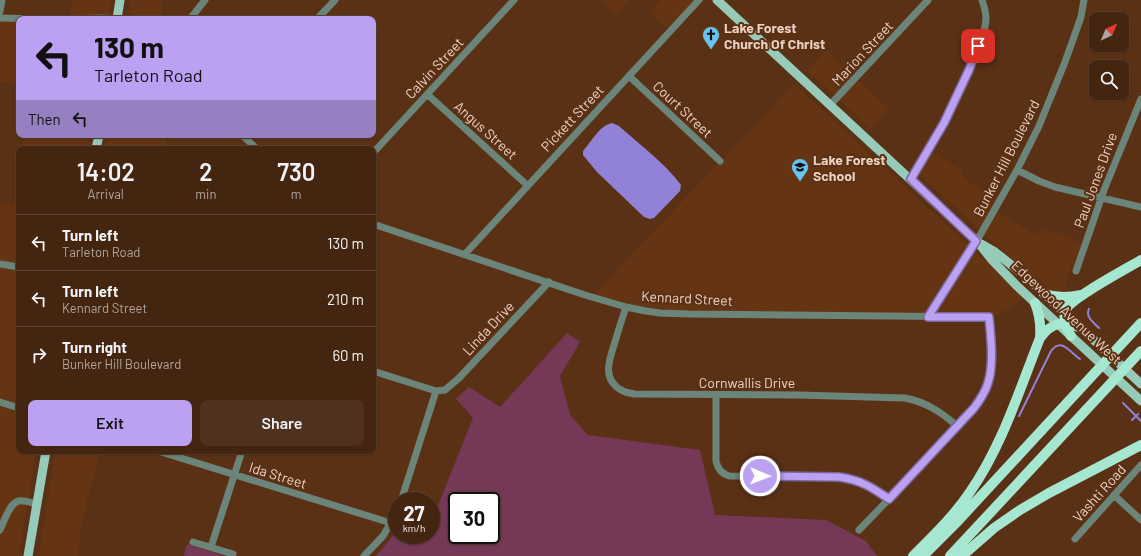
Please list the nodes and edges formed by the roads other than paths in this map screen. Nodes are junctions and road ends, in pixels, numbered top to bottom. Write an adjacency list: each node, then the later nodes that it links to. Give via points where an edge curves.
1 (2, 0): 11 (street)
2 (120, 0): 12 (main road)
3 (206, 0): 13 (street)
4 (335, 0): 14 (street)
5 (514, 0): 18 (street, Calvin Street)
6 (699, 0): 17 (street, Pickett Street)
7 (716, 0): 20 (main road, Edgewood Avenue West)
8 (928, 0): 20 (street, Marion Street)
9 (982, 0): 26 (street, via 986,19 969,70 944,123)
10 (1084, 0): 25 (street, Bunker Hill Boulevard, via 1081,17 1065,62 1039,126)
11 (0, 11)
12 (117, 16)
13 (193, 16)
14 (320, 16)
15 (0, 18): 16 (street)
16 (16, 18)
17 (628, 76): 24 (street, Court Street); 27 (street, Pickett Street)
18 (427, 94): 23 (street, Calvin Street); 27 (street, Angus Street)
19 (1141, 99): 28 (street, Paul Jones Drive)
20 (830, 105): 26 (main road, Edgewood Avenue West)
21 (245, 138): 22 (street)
22 (254, 146)
23 (376, 150)
24 (720, 161)
25 (1017, 170): 28 (street, via 1055,187); 31 (street, Bunker Hill Boulevard)
26 (911, 179): 31 (main road, Edgewood Avenue West)
27 (527, 185): 32 (street, Pickett Street)
28 (1102, 197): 29 (street); 36 (street, Paul Jones Drive)
29 (1141, 206)
30 (376, 225): 32 (street, Kennard Street)
31 (976, 241): 38 (main road, Edgewood Avenue West, via 1009,263); 40 (main road, Edgewood Avenue West, via 989,258); 42 (street, Bunker Hill Boulevard)
32 (464, 254): 37 (street, Kennard Street)
33 (1141, 260): 39 (highway)
34 (0, 264): 35 (street)
35 (16, 267)
36 (1076, 271)
37 (549, 282): 41 (street, Kennard Street); 51 (street, Linda Drive, via 459,378 445,390)
38 (1044, 294): 39 (highway, via 1060,298); 43 (main road, Edgewood Avenue West)
39 (1082, 295): 43 (highway, via 1068,307)
40 (1035, 303): 43 (main road, Edgewood Avenue West); 47 (highway, via 1041,325)
41 (626, 307): 42 (street, Kennard Street, via 660,313 689,314); 52 (street, Cornwallis Drive, via 608,368 609,376 617,387 623,392 635,394)
42 (928, 317): 56 (street, Kennard Street, via 989,317 991,361 988,382 981,399)
43 (1062, 320): 45 (highway); 46 (highway); 47 (highway)
44 (1141, 323): 79 (highway)
45 (1081, 328): 50 (main road, Edgewood Avenue West)
46 (1071, 336): 53 (main road, Edgewood Avenue West)
47 (1040, 338): 78 (highway, via 1002,435 979,479 961,505)
48 (1141, 351): 80 (highway)
49 (376, 372): 51 (street)
50 (1141, 384)
51 (436, 391): 63 (street)
52 (716, 395): 56 (street, Cornwallis Drive, via 906,398 932,408); 65 (street, via 716,461 724,474 839,477 866,484)
53 (1141, 401)
54 (0, 402): 55 (street)
55 (16, 407)
56 (957, 426): 65 (street)
57 (1141, 445): 81 (highway, via 1020,510 994,528)
58 (46, 454): 66 (main road)
59 (168, 454): 62 (street, Ida Street)
60 (241, 454): 62 (street)
61 (1141, 465): 64 (street, Vashti Road)
62 (234, 475): 68 (street, Ida Street); 74 (street)
63 (404, 492)
64 (1114, 495): 67 (street); 72 (street, Vashti Road)
65 (889, 499): 71 (street)
66 (38, 504): 70 (street, via 16,502 10,508); 76 (main road)
67 (1141, 520)
68 (388, 523)
69 (388, 528): 77 (street)
70 (0, 530)
71 (859, 530)
72 (1076, 539)
73 (193, 542): 74 (street)
74 (211, 547): 75 (street)
75 (233, 554)
76 (28, 556)
77 (364, 556)
78 (913, 556)
79 (923, 556)
80 (950, 556)
81 (962, 556)

